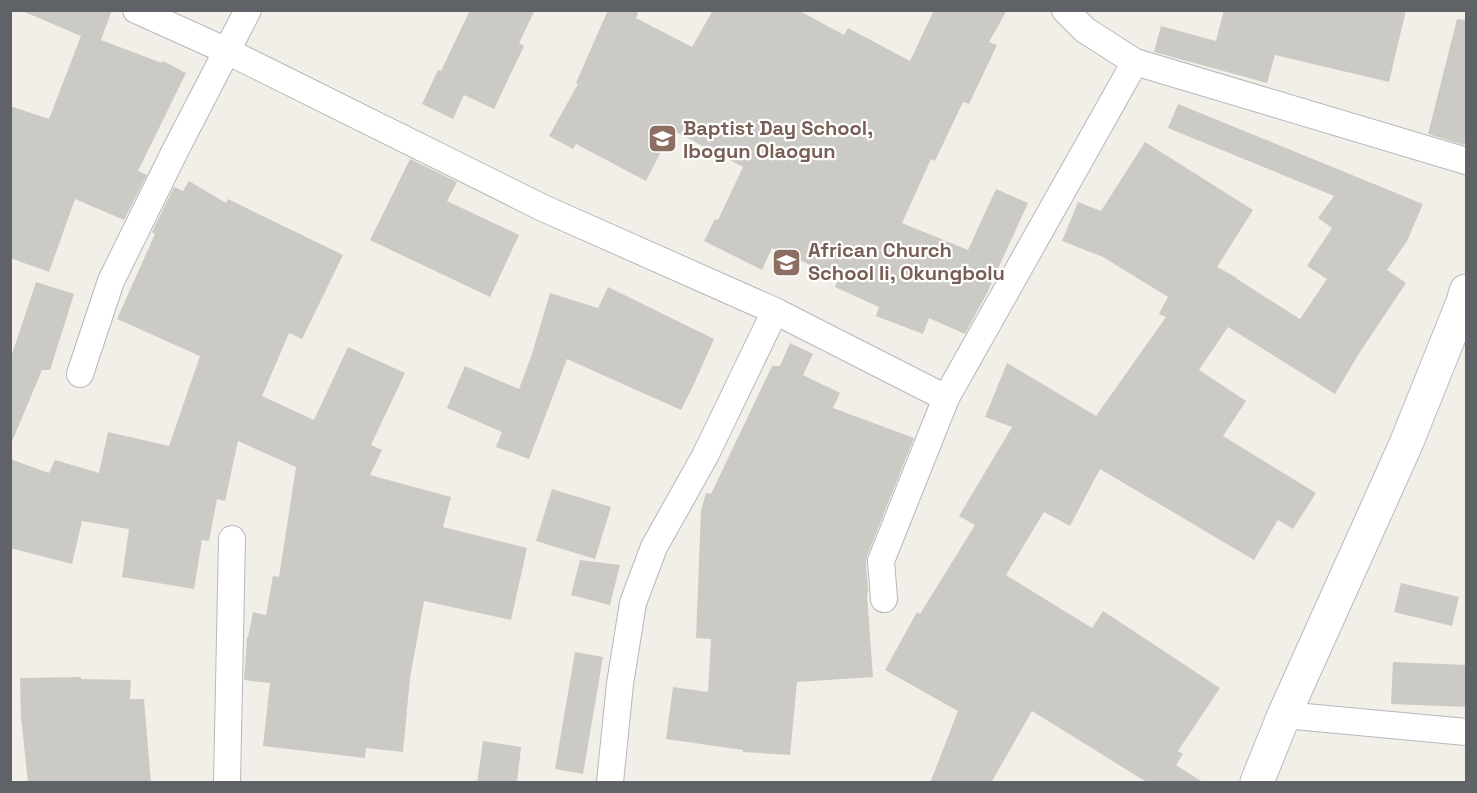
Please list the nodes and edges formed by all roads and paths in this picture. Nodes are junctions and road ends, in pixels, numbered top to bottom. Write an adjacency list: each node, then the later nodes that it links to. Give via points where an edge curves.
1 (136, 10): 4 (street)
2 (248, 10): 4 (street)
3 (1065, 10): 5 (street, via 1085,30)
4 (227, 51): 8 (street, via 543,208); 9 (street, via 111,281)
5 (1135, 62): 6 (street); 10 (street)
6 (1467, 161)
7 (1467, 291): 13 (main road, via 1406,444)
8 (775, 311): 10 (street); 16 (street, via 705,456 654,548 633,603)
9 (80, 374)
10 (946, 398): 12 (street, via 881,561)
11 (231, 539): 15 (street)
12 (884, 599)
13 (1284, 715): 14 (street); 17 (main road)
14 (1467, 732)
15 (227, 783)
16 (610, 783)
17 (1257, 783)

